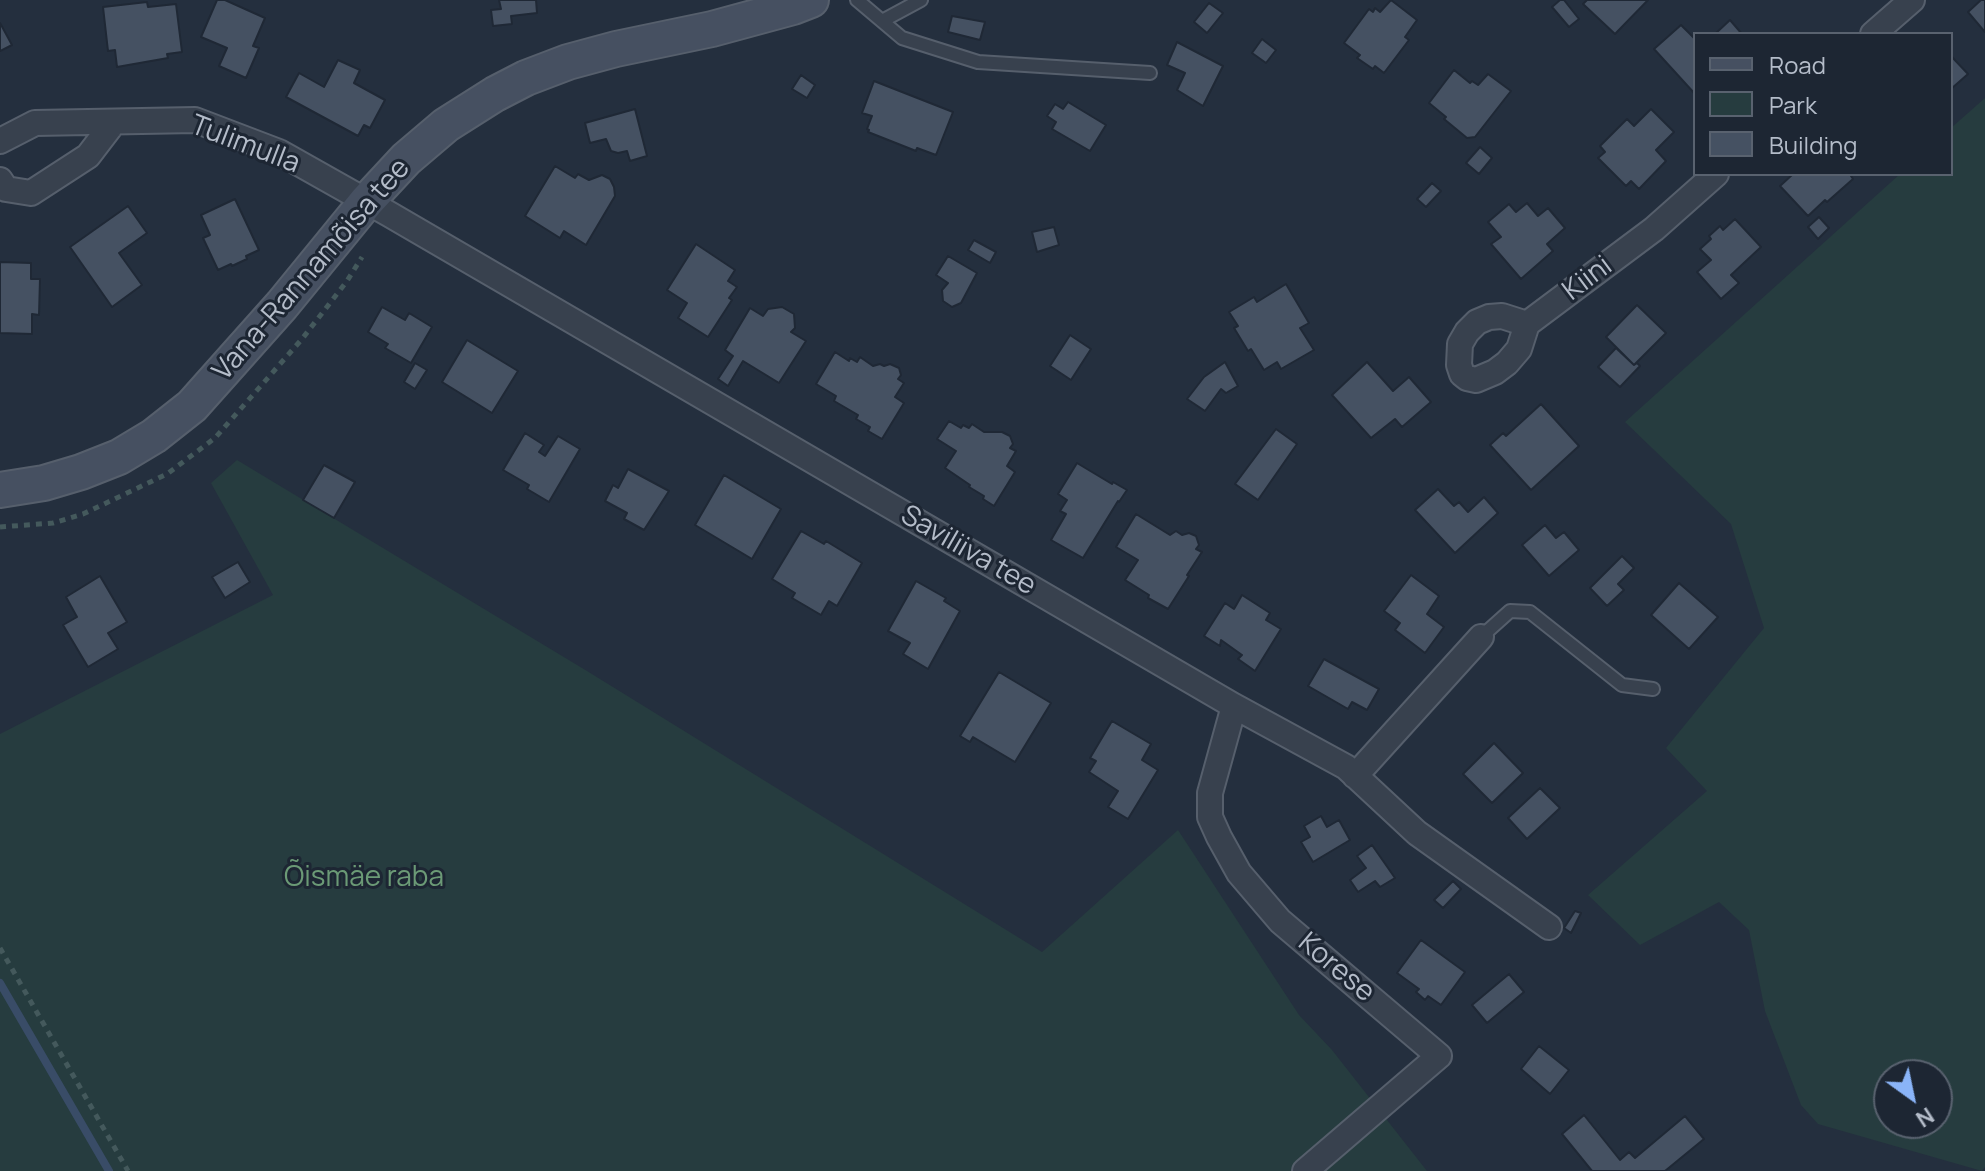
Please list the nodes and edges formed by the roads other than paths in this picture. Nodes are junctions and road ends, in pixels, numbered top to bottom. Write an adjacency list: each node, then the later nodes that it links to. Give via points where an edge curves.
1 (811, 0): 12 (street, Vana-Rannamõisa tee, via 568,62 526,78 446,125)
2 (857, 0): 5 (lane)
3 (921, 0): 5 (lane)
4 (1912, 0): 6 (street)
5 (882, 21): 7 (lane, via 902,38 978,62)
6 (1875, 32)
7 (1150, 73)
8 (114, 122): 9 (street, Tulimulla, via 35,123); 11 (street, via 88,156 31,193 6,189); 12 (street, Tulimulla, via 195,120 279,152)
9 (0, 141)
10 (1714, 176): 13 (street, Kiini, via 1654,229)
11 (0, 180)
12 (367, 201): 14 (street, Vana-Rannamõisa tee, via 192,406 119,457 44,483); 17 (street, Saviliiva tee)
13 (1527, 324): 13 (street, Kiini, via 1519,349 1507,363 1476,380 1459,370 1460,344 1477,322 1502,316)
14 (0, 490)
15 (1481, 637): 16 (lane, via 1510,611 1530,612 1622,685); 18 (street)
16 (1653, 689)
17 (1234, 706): 18 (street, Saviliiva tee); 20 (street, Korese, via 1210,793 1210,817 1239,873 1280,921 1439,1056)
18 (1355, 776): 19 (street, Saviliiva tee, via 1417,833)
19 (1549, 927)
20 (1305, 1171)

